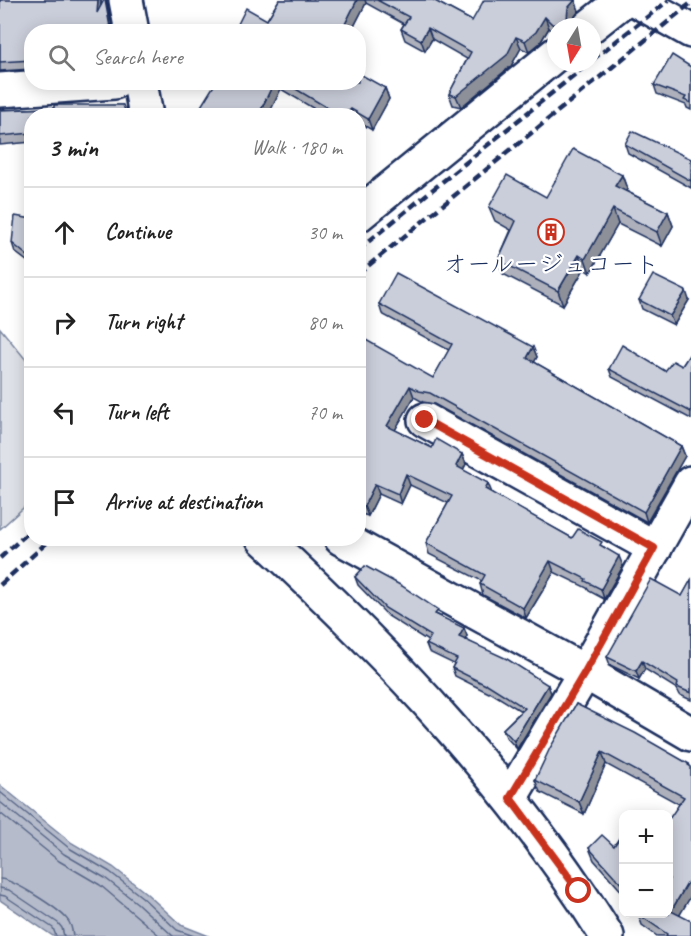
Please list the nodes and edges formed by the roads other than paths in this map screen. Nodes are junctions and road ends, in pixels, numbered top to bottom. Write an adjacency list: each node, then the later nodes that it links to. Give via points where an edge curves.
1 (126, 0): 5 (street)
2 (622, 0): 4 (street)
3 (636, 0): 6 (street)
4 (600, 18)
5 (130, 24)
6 (691, 31)
7 (547, 61): 12 (street)
8 (24, 88): 9 (street)
9 (0, 90)
10 (141, 90): 11 (street)
11 (145, 108)
12 (366, 208)
13 (425, 420): 17 (street)
14 (687, 497): 17 (street)
15 (272, 546): 20 (street, via 425,697)
16 (356, 546): 18 (street)
17 (654, 548): 18 (street)
18 (585, 672): 19 (street); 20 (street)
19 (691, 734)
20 (510, 798): 21 (street)
21 (607, 936)

